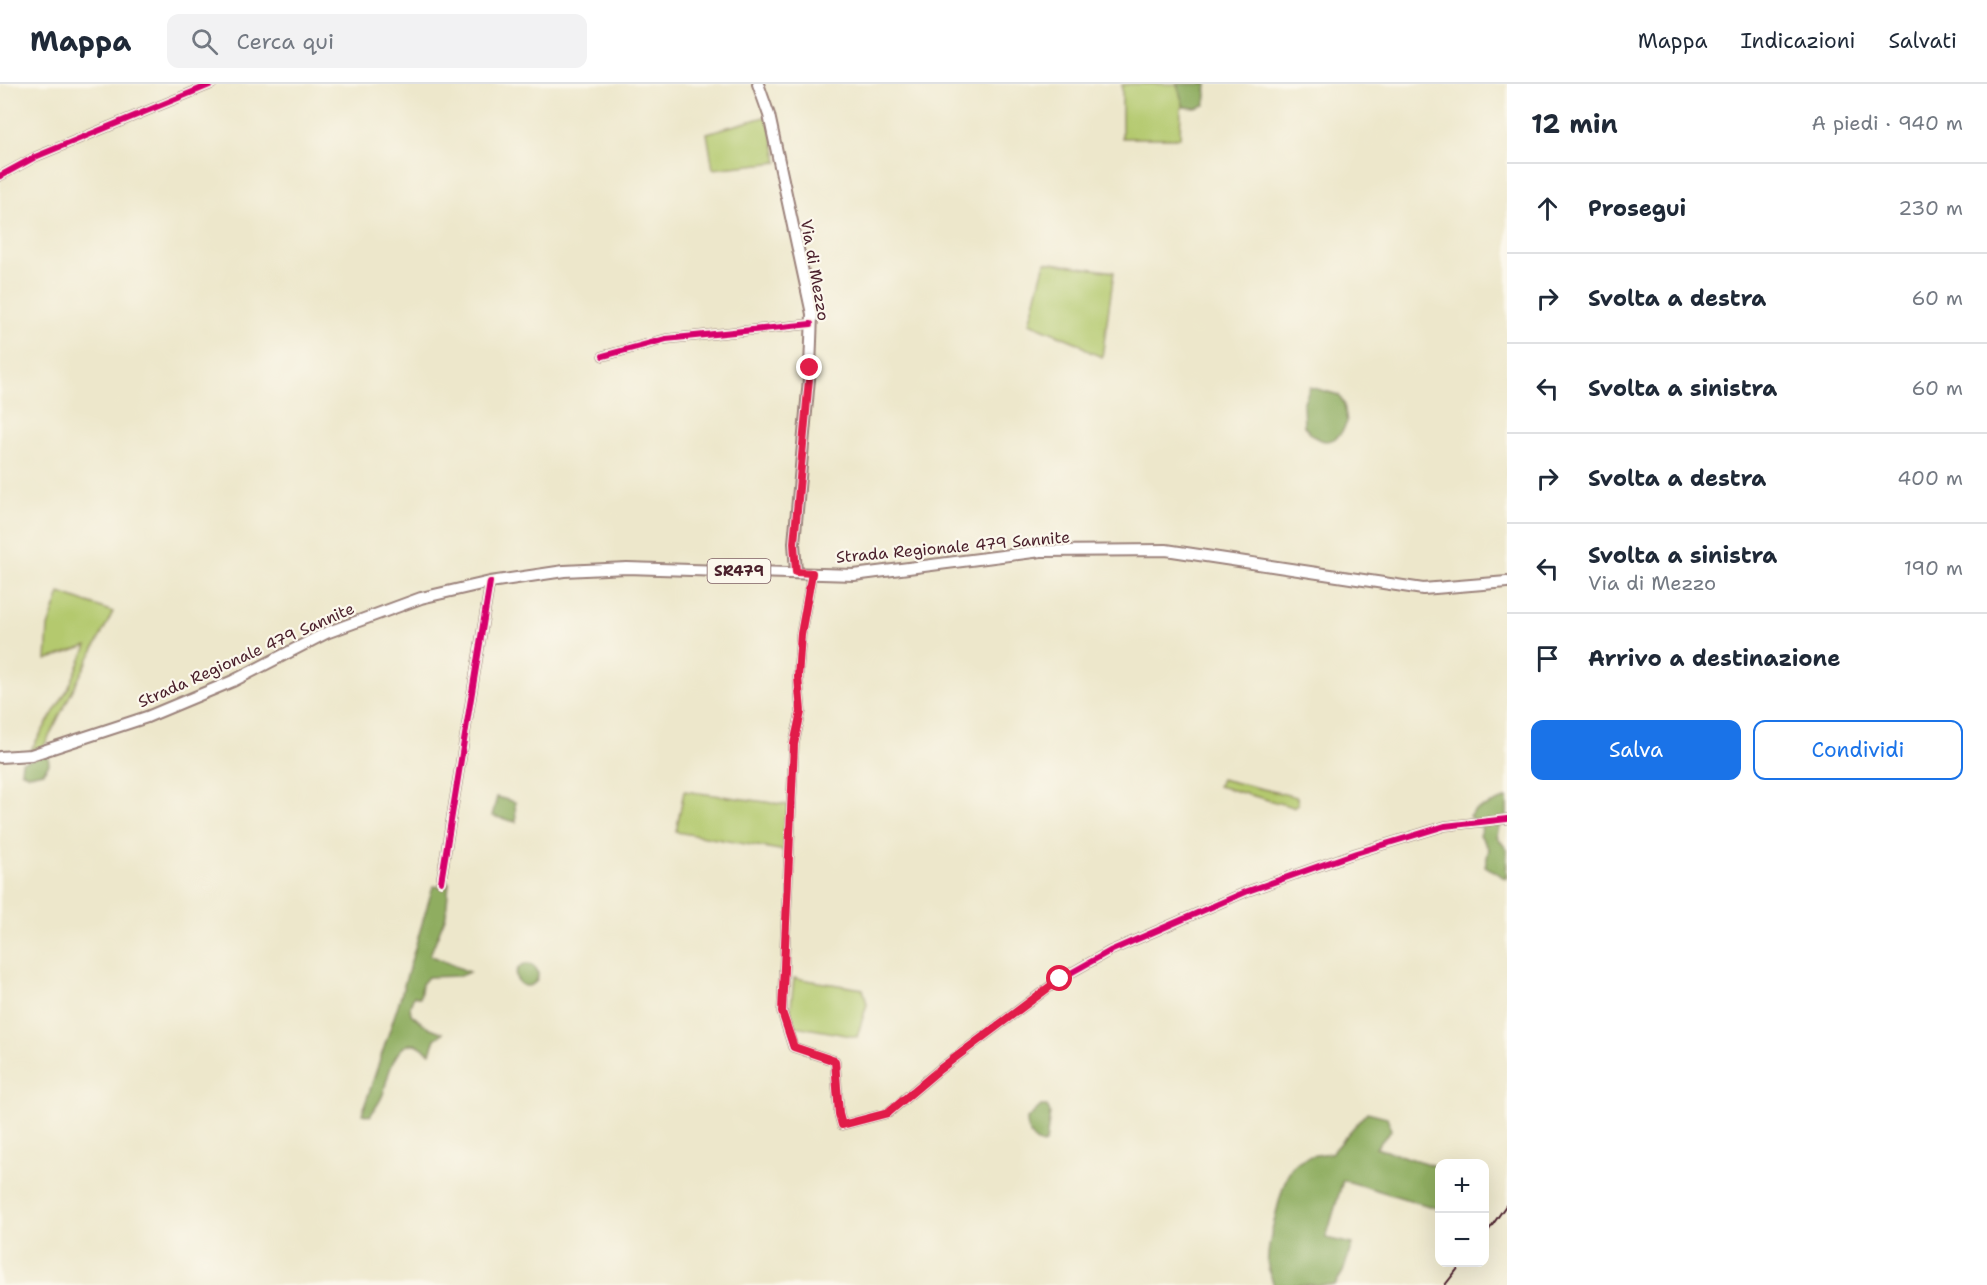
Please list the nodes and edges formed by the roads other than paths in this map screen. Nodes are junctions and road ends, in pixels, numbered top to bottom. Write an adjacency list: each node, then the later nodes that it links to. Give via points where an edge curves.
1 (212, 84): 3 (street, via 45,153)
2 (758, 84): 4 (main road, Via di Mezzo, via 769,115 794,227)
3 (0, 176)
4 (811, 324): 5 (street, via 666,339); 6 (main road, Via di Mezzo, via 794,543)
5 (603, 356)
6 (796, 572): 7 (main road, Strada Regionale 479 Sannite / SR479); 8 (main road, Strada Regionale 479 Sannite / SR479, via 627,568 564,571)
7 (812, 573): 9 (main road, Strada Regionale 479 Sannite / SR479, via 854,575 1041,551 1166,550 1423,589); 11 (street, via 798,677 801,712 794,744 782,1012 794,1047 835,1061 842,1125 888,1113 1060,979 1110,951 1248,891 1379,846 1445,826)
8 (490, 582): 10 (main road, Strada Regionale 479 Sannite / SR479, via 421,598 338,628 224,685 147,717 31,755); 12 (street)
9 (1507, 582)
10 (0, 757)
11 (1507, 819)
12 (441, 882)

